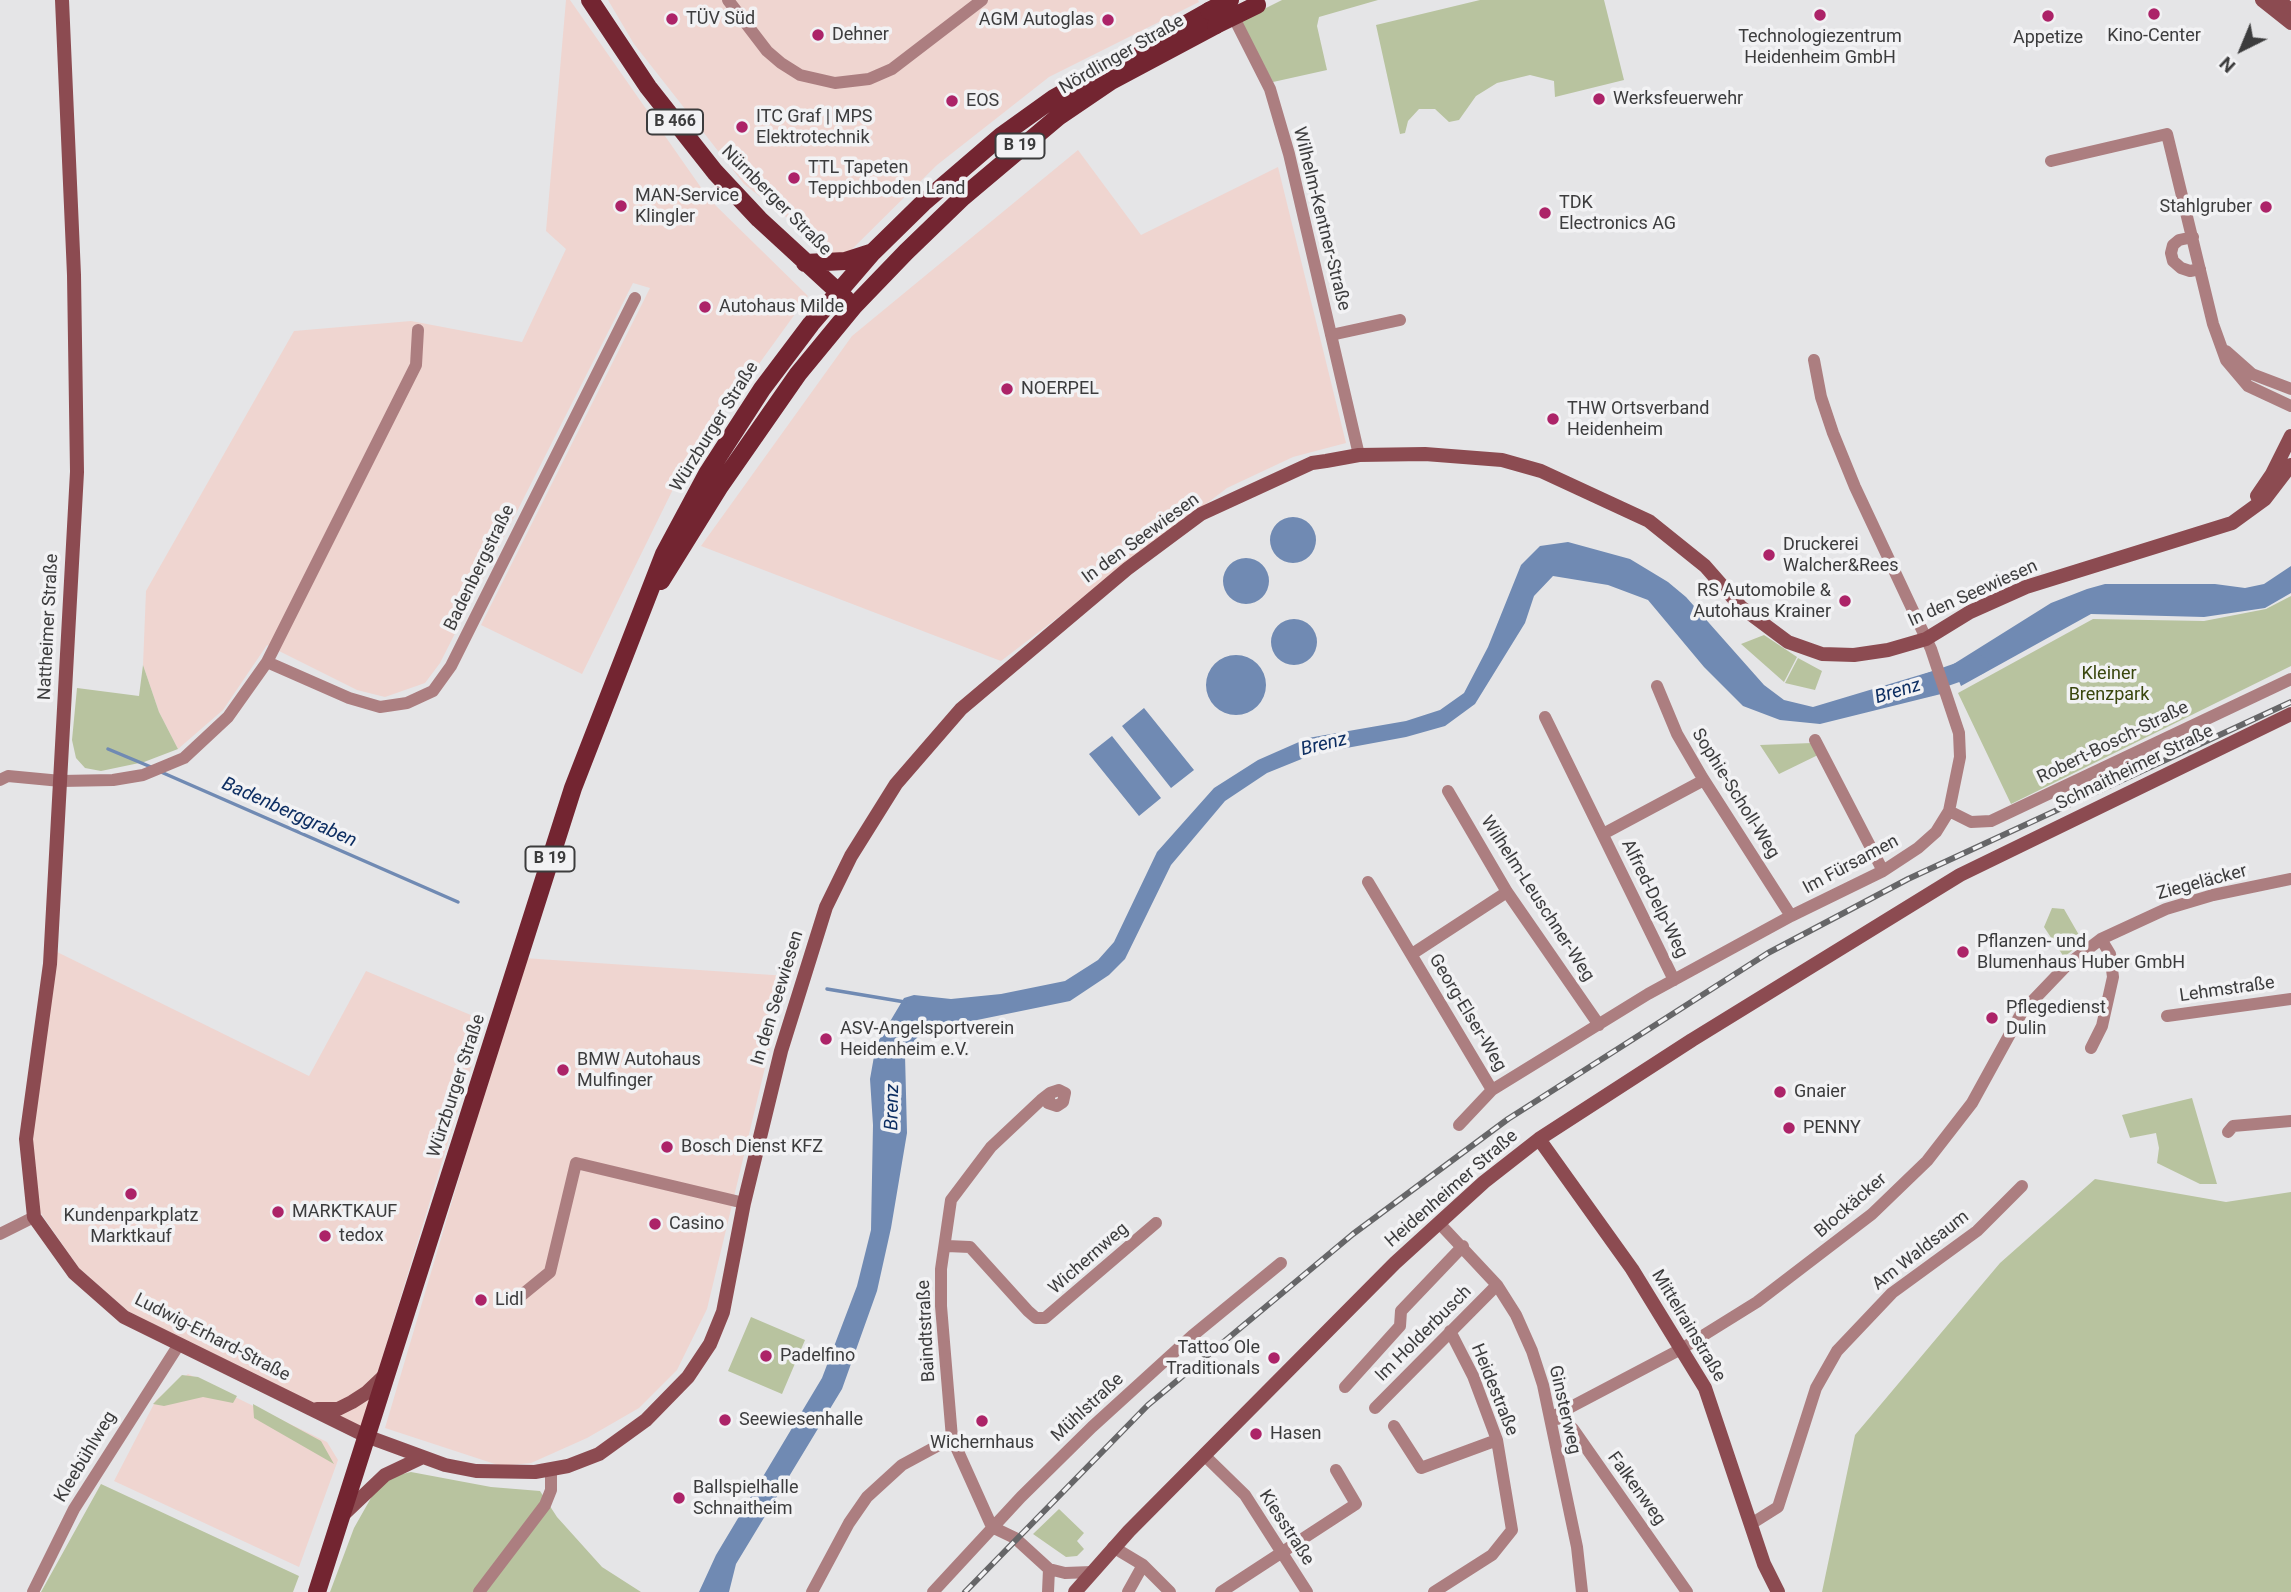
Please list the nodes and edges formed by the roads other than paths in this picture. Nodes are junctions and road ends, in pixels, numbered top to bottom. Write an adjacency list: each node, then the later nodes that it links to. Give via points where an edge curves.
1 (62, 0): 41 (street, Nattheimer Straße, via 77,472)
2 (590, 0): 15 (main road, Nürnberger Straße / B 466, via 697,150 744,204)
3 (728, 0): 4 (street, via 767,51 782,63 800,75 835,83 870,79 892,69)
4 (982, 0)
5 (1227, 0): 10 (main road, Nördlinger Straße / B 19, bridge); 22 (street, Wilhelm-Kentner-Straße, via 1270,89)
6 (2262, 0): 11 (street)
7 (2278, 0): 9 (street)
8 (1263, 3): 10 (main road, Nördlinger Straße / B 19, bridge)
9 (2291, 9)
10 (1213, 18): 14 (main road, Nördlinger Straße / B 19, via 1120,58 1043,106 955,174); 19 (main road, Nördlinger Straße / B 19, via 1093,92 1033,136 963,197)
11 (2291, 23)
12 (2051, 161): 13 (street, via 2167,134)
13 (2193, 237): 16 (street); 16 (street, via 2179,240 2171,253 2181,268)
14 (873, 252): 15 (main road, B 19, via 845,261); 17 (main road, Nördlinger Straße / B 19)
15 (806, 263): 17 (main road, Nürnberger Straße / B 466)
16 (2200, 268): 23 (street)
17 (838, 292): 19 (main road, B 466); 31 (main road, Würzburger Straße / B 19, via 790,350 732,433 673,536)
18 (635, 298): 33 (street, Badenbergstraße, via 452,666 433,691 407,703 380,707)
19 (854, 306): 31 (main road, Würzburger Straße / B 19, via 764,421)
20 (1400, 320): 22 (street)
21 (418, 330): 33 (street, via 416,365)
22 (1331, 335): 28 (street, Wilhelm-Kentner-Straße)
23 (2221, 347): 25 (street, via 2252,374); 26 (street, via 2241,381)
24 (1814, 360): 32 (street, Im Fürsamen, via 1821,397 1846,466)
25 (2291, 389)
26 (2291, 406)
27 (2291, 436): 30 (street, In den Seewiesen, via 2258,496)
28 (1359, 455): 32 (street, In den Seewiesen, via 1502,460 1541,471 1649,521 1705,566 1741,607 1788,642 1822,654 1888,650); 66 (street, In den Seewiesen, via 1312,463 1201,514 1127,569 961,709 900,778 851,856 826,907 780,1051)
29 (2291, 465): 30 (street, In den Seewiesen, via 2251,512)
30 (2215, 529): 32 (street, In den Seewiesen, via 2026,587 1970,612)
31 (650, 597): 79 (main road, Würzburger Straße / B 19, via 573,788)
32 (1926, 639): 43 (street, Im Fürsamen, via 1959,733 1960,757)
33 (267, 662): 41 (street, via 228,718 184,758 143,775)
34 (2291, 679): 43 (street, Robert-Bosch-Straße, via 1991,821 1971,822)
35 (1657, 686): 40 (street, Sophie-Scholl-Weg)
36 (2291, 714): 45 (street, Schnaitheimer Straße)
37 (1545, 717): 44 (street, Alfred-Delp-Weg)
38 (1815, 740): 46 (street)
39 (0, 780): 41 (street, via 8,776)
40 (1704, 780): 44 (street, Alfred-Delp-Weg); 50 (street, Sophie-Scholl-Weg)
41 (61, 781): 67 (street, Nattheimer Straße, via 50,964 26,1139)
42 (1448, 791): 49 (street, Wilhelm-Leuschner-Weg)
43 (1949, 811): 46 (street, Im Fürsamen, via 1919,848)
44 (1603, 834): 54 (street, Alfred-Delp-Weg)
45 (1996, 857): 64 (street, Heidenheimer Straße, via 1882,922)
46 (1882, 871): 50 (street, Im Fürsamen)
47 (2291, 879): 51 (street, Ziegeläcker, via 2209,896)
48 (1368, 882): 53 (street, Georg-Elser-Weg)
49 (1507, 892): 53 (street, Georg-Elser-Weg); 57 (street, Wilhelm-Leuschner-Weg)
50 (1791, 916): 54 (street, Im Fürsamen)
51 (2124, 926): 52 (street, Blockäcker)
52 (2101, 939): 58 (street, via 2110,954 2113,977 2102,1026); 78 (street, Blockäcker, via 2067,965 2022,1012 1972,1103 1927,1161 1824,1253)
53 (1412, 954): 59 (street, Georg-Elser-Weg)
54 (1674, 980): 57 (street, Im Fürsamen)
55 (2291, 999): 56 (street, Lehmstraße)
56 (2167, 1016)
57 (1599, 1025): 59 (street, Im Fürsamen)
58 (2091, 1048)
59 (1492, 1090): 62 (street, Im Fürsamen)
60 (1051, 1093): 72 (street, Baindtstraße, via 1008,1129 951,1200)
61 (2291, 1121): 63 (street, via 2233,1126)
62 (1459, 1125)
63 (2228, 1132)
64 (1539, 1139): 69 (street, Heidenheimer Straße); 78 (street, Mittelrainstraße)
65 (2022, 1186): 93 (street, Am Waldsaum, via 1977,1231 1892,1293 1837,1351 1816,1388 1778,1507)
66 (744, 1203): 75 (street, via 576,1163 550,1272); 90 (street, In den Seewiesen, via 723,1312 710,1344 688,1377 646,1420 612,1446)
67 (34, 1217): 70 (street); 77 (street, Ludwig-Erhard-Straße, via 74,1273 124,1317)
68 (1156, 1223): 72 (street, Wichernweg, via 1045,1318 1028,1311 970,1247)
69 (1439, 1223): 71 (street, Ginsterweg); 88 (street, Heidenheimer Straße)
70 (0, 1234)
71 (1463, 1245): 74 (street, Ginsterweg); 80 (street, Im Holderbusch, via 1401,1311 1401,1326)
72 (947, 1246): 86 (street, Baindtstraße, via 941,1269 941,1306)
73 (1281, 1263): 94 (street, Mühlstraße, via 1162,1363)
74 (1497, 1285): 76 (street, Im Holderbusch); 83 (street, Ginsterweg, via 1532,1351)
75 (517, 1299)
76 (1450, 1331): 81 (street, Im Holderbusch); 87 (street, Heidestraße)
77 (178, 1346): 82 (street, Ludwig-Erhard-Straße); 100 (street, Kleebühlweg, via 74,1509)
78 (1683, 1348): 83 (street, Blockäcker); 93 (street, Mittelrainstraße, via 1705,1388)
79 (386, 1373): 82 (street, via 345,1405); 85 (main road, Würzburger Straße / B 19)
80 (1345, 1387)
81 (1375, 1408)
82 (312, 1410): 85 (street, Ludwig-Erhard-Straße)
83 (1550, 1418): 112 (street, Ginsterweg); 113 (street, Falkenweg, via 1562,1419 1573,1429)
84 (1394, 1426): 87 (street, via 1421,1468)
85 (366, 1436): 89 (street, In den Seewiesen); 92 (main road, Würzburger Straße / B 19)
86 (952, 1438): 94 (street, Baindtstraße); 103 (street, via 902,1465 867,1497)
87 (1497, 1440): 111 (street, Heidestraße, via 1512,1531 1492,1555)
88 (1204, 1455): 95 (street, Heidenheimer Straße); 96 (street, Kiesstraße, via 1245,1495)
89 (423, 1457): 90 (street, In den Seewiesen, via 476,1471); 92 (street, via 385,1475)
90 (551, 1470): 102 (street, via 545,1505)
91 (1336, 1470): 96 (street, via 1356,1504)
92 (343, 1515): 101 (main road, Würzburger Straße / B 19)
93 (1751, 1524): 114 (street, Mittelrainstraße)
94 (992, 1527): 98 (street, via 1015,1538); 104 (street, Mühlstraße)
95 (1114, 1547): 97 (street); 99 (street, Heidenheimer Straße)
96 (1283, 1553): 109 (street); 110 (street, Kiesstraße)
97 (1143, 1565): 107 (street); 108 (street)
98 (1049, 1569): 99 (street); 105 (street)
99 (1092, 1572): 106 (street, Heidenheimer Straße)
100 (33, 1592)
101 (317, 1592)
102 (479, 1592)
103 (812, 1592)
104 (933, 1592)
105 (1048, 1592)
106 (1075, 1592)
107 (1128, 1592)
108 (1170, 1592)
109 (1222, 1592)
110 (1307, 1592)
111 (1434, 1592)
112 (1582, 1592)
113 (1687, 1592)
114 (1778, 1592)

